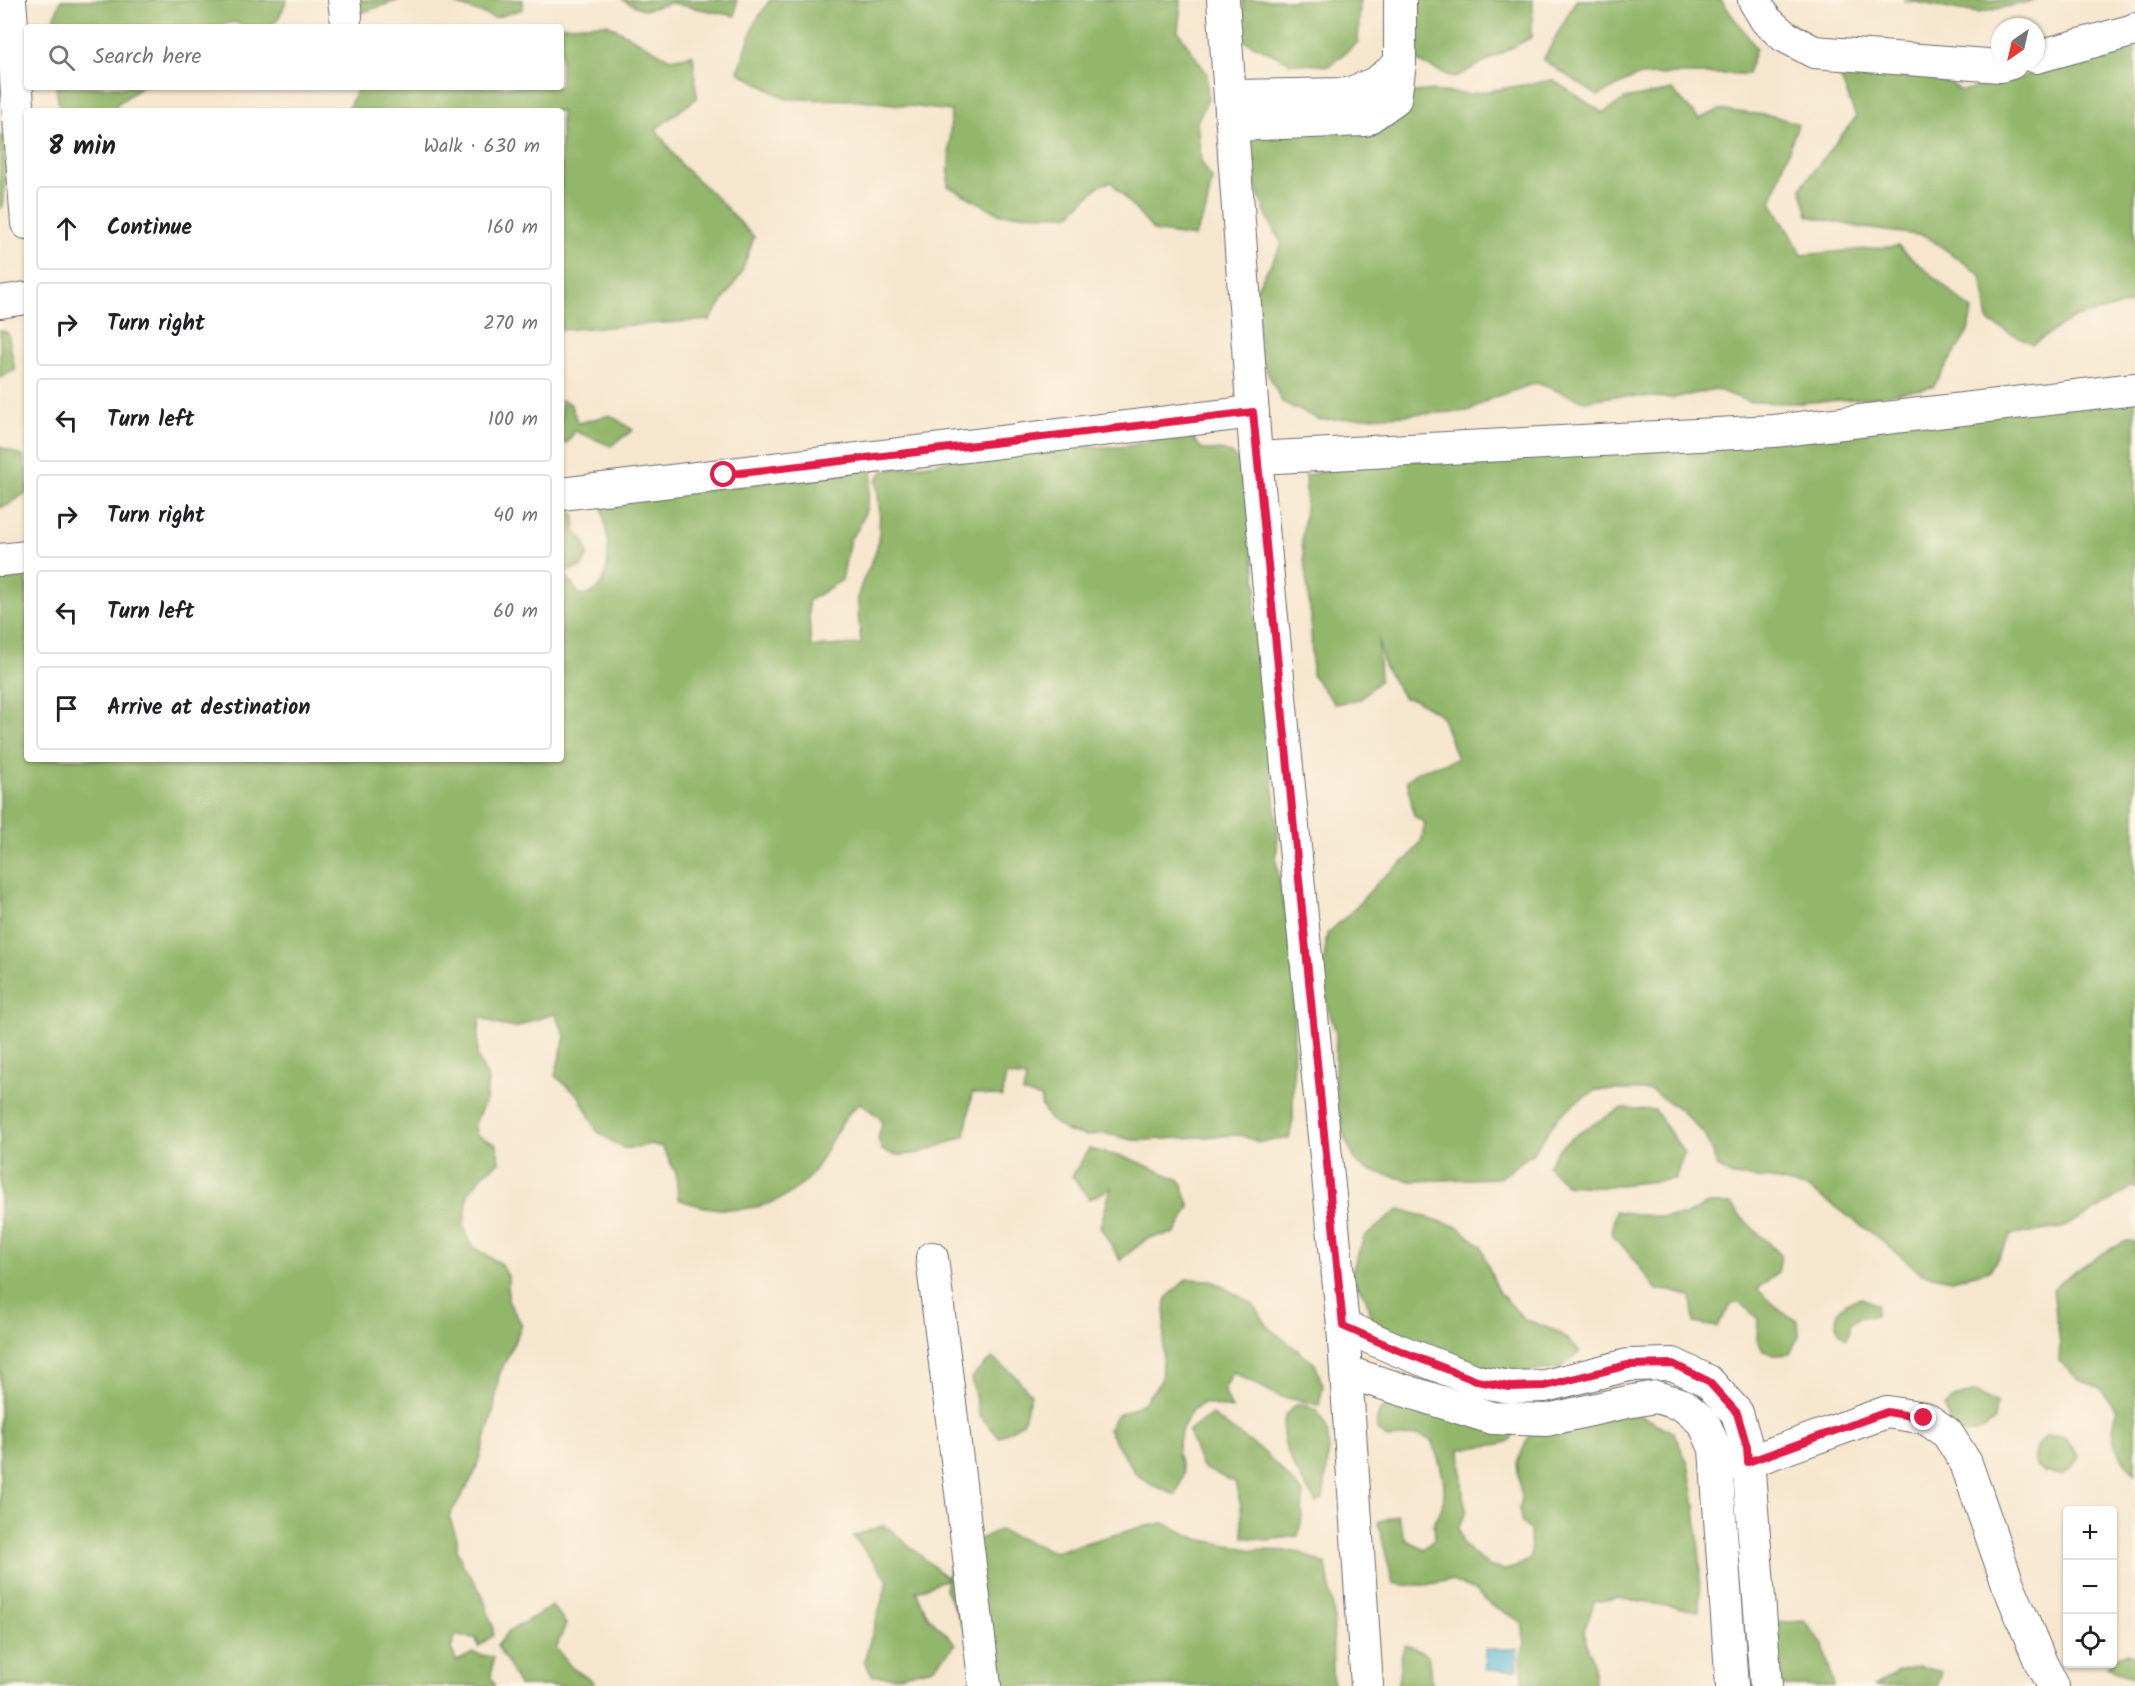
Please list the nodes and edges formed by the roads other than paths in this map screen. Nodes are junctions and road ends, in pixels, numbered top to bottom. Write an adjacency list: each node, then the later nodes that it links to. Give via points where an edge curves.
1 (10, 0): 9 (street)
2 (1223, 0): 8 (street)
3 (1400, 0): 8 (street, via 1400,64 1376,83 1348,94)
4 (1754, 0): 7 (street, via 1766,20 1784,36 1814,52)
5 (2135, 29): 6 (street)
6 (2045, 54)
7 (1991, 65)
8 (1231, 111): 13 (street)
9 (24, 184)
10 (24, 298): 11 (street)
11 (0, 302)
12 (2135, 389): 14 (street, via 1774,432)
13 (1253, 412): 14 (street); 15 (street)
14 (1256, 458): 19 (street)
15 (564, 494)
16 (24, 557): 17 (street)
17 (0, 560)
18 (932, 1258): 23 (street)
19 (1343, 1326): 20 (street); 21 (street, via 1477,1381 1510,1387 1545,1386 1628,1365 1673,1364 1708,1381 1737,1413)
20 (1346, 1372): 22 (street, via 1492,1418 1547,1420 1656,1397 1683,1405 1704,1423 1715,1449); 24 (street)
21 (1748, 1462): 22 (street); 26 (street); 27 (street, via 1887,1412 1924,1418 1947,1434 1966,1463 2008,1584)
22 (1716, 1466): 25 (street)
23 (984, 1686)
24 (1366, 1686)
25 (1732, 1686)
26 (1766, 1686)
27 (2053, 1686)

